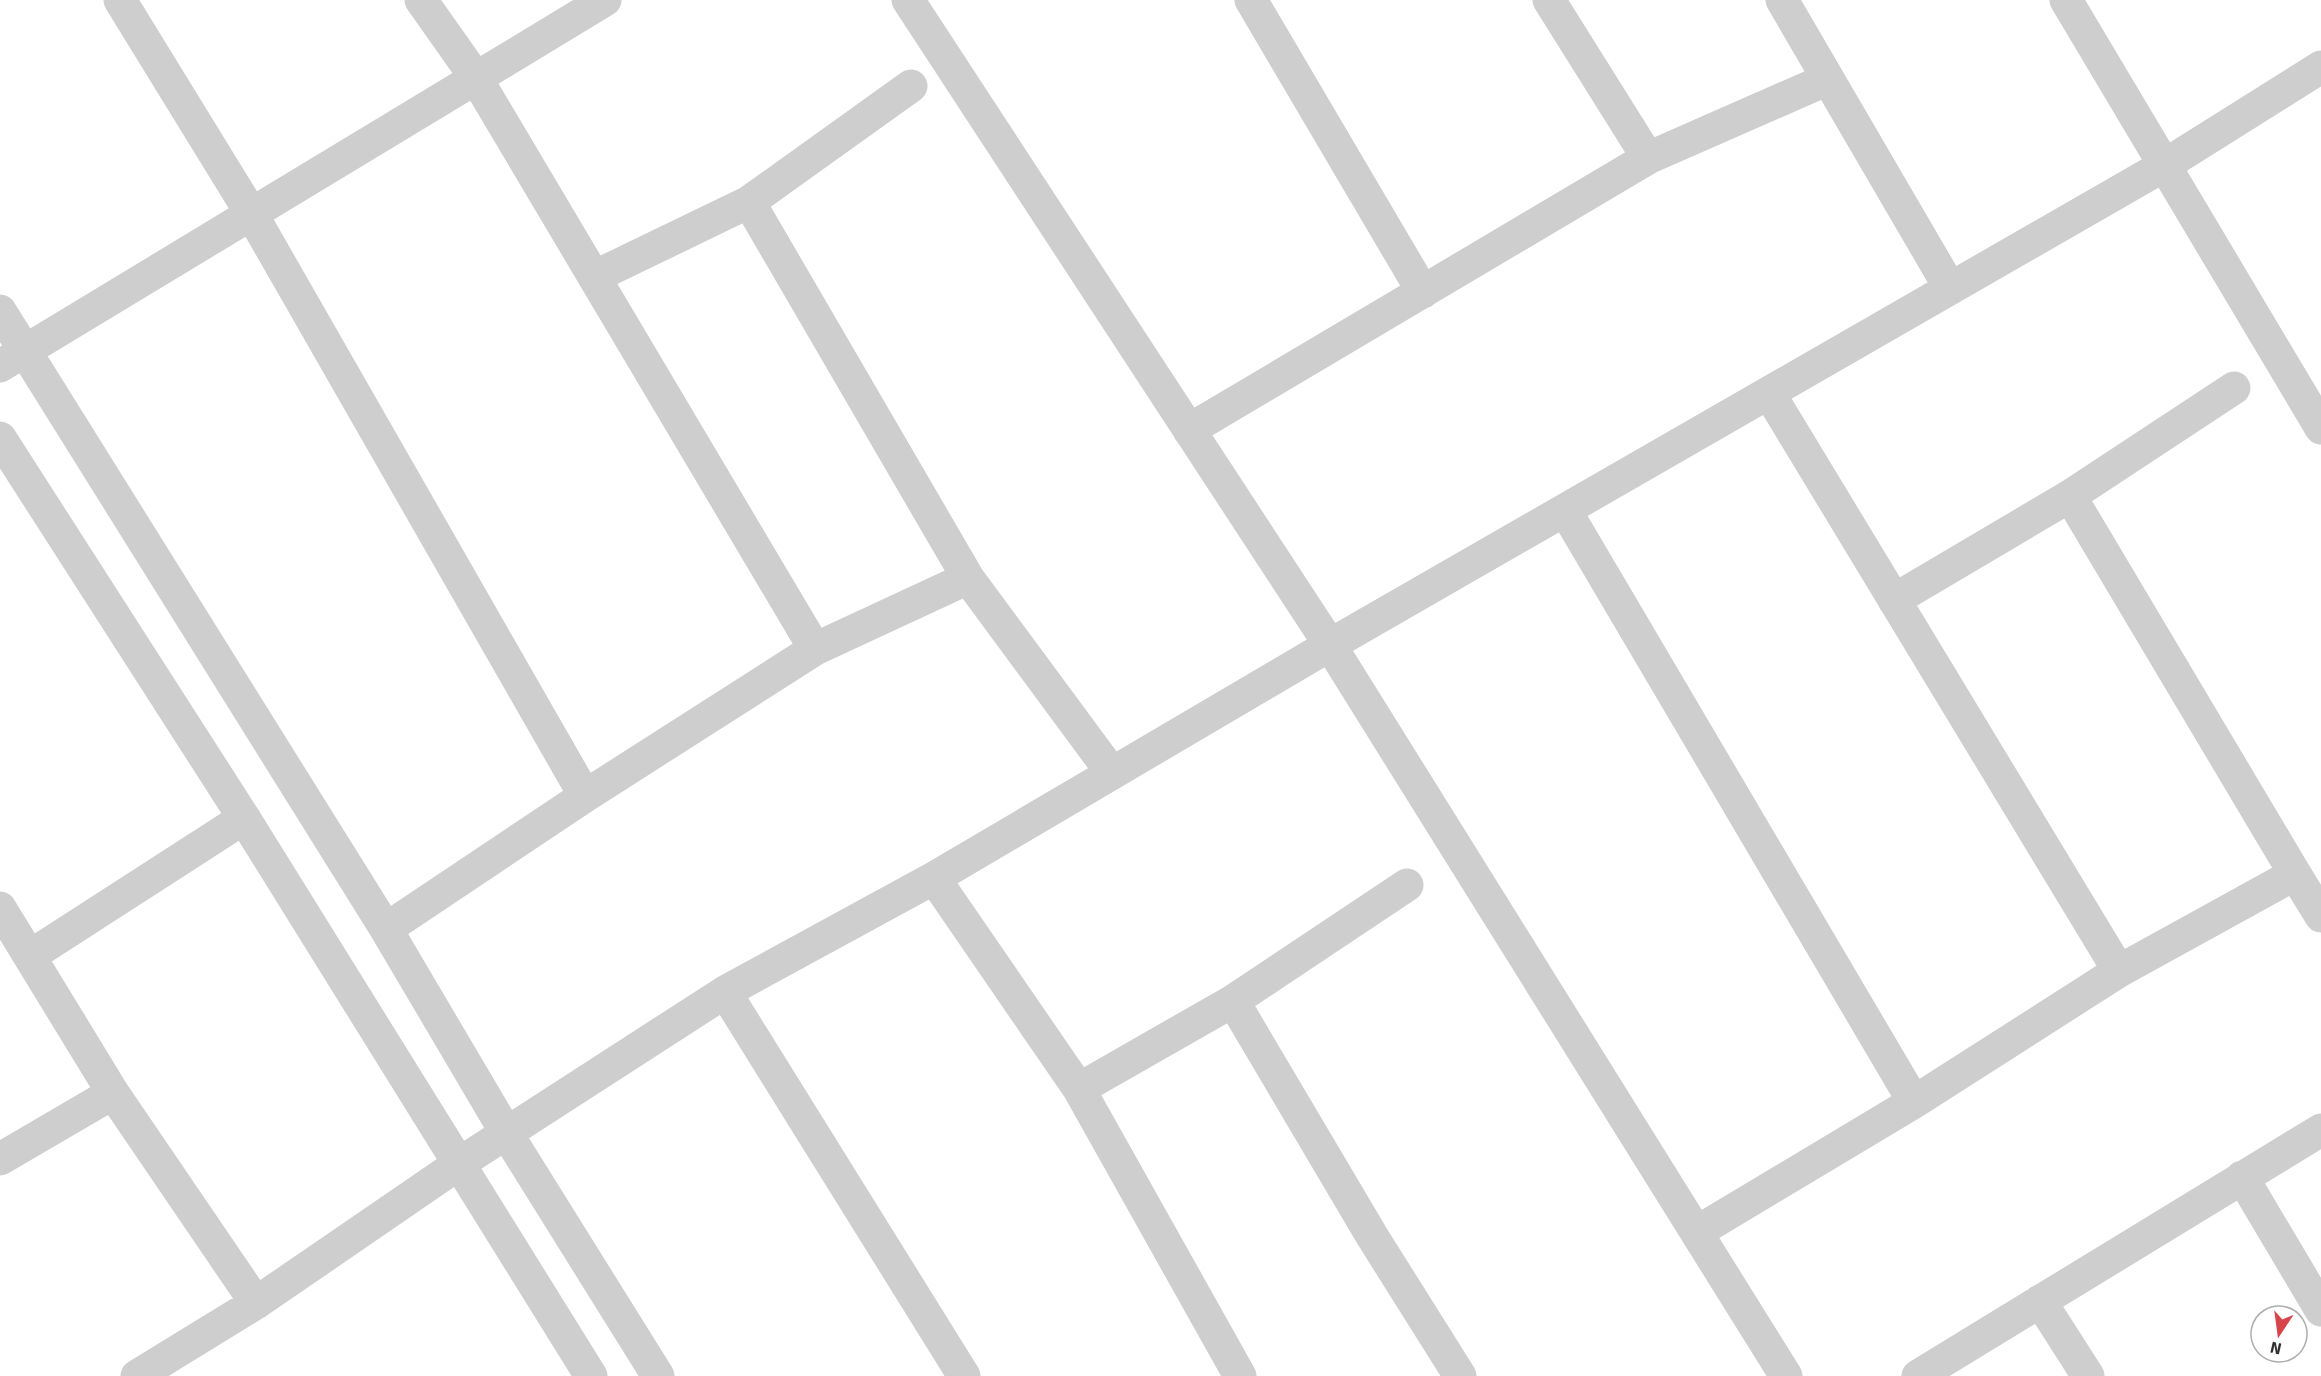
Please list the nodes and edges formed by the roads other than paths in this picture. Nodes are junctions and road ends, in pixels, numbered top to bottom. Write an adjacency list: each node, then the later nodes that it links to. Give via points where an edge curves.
1 (120, 0): 16 (street)
2 (421, 0): 10 (street)
3 (604, 0): 10 (street)
4 (908, 0): 25 (street)
5 (1251, 0): 19 (street)
6 (1549, 0): 13 (street)
7 (1782, 0): 11 (street)
8 (2066, 0): 14 (street)
9 (2321, 67): 14 (street)
10 (476, 78): 16 (street); 17 (street)
11 (1828, 79): 13 (street); 18 (street)
12 (911, 86): 15 (street)
13 (1648, 158): 19 (street)
14 (2164, 165): 18 (street); 24 (street)
15 (749, 202): 17 (street); 29 (street)
16 (251, 213): 21 (street); 34 (street)
17 (594, 277): 32 (street)
18 (1950, 288): 23 (street)
19 (1423, 292): 25 (street)
20 (0, 311): 21 (street)
21 (12, 358): 41 (street)
22 (2234, 388): 27 (street)
23 (1768, 393): 28 (street); 30 (street)
24 (2321, 428)
25 (1189, 430): 31 (street)
26 (0, 438): 35 (street)
27 (2070, 496): 30 (street); 36 (street)
28 (1565, 510): 31 (street); 48 (street)
29 (968, 578): 32 (street); 33 (street)
30 (1894, 600): 43 (street)
31 (1330, 645): 33 (street); 54 (street)
32 (816, 649): 34 (street)
33 (1112, 773): 37 (street)
34 (585, 796): 41 (street)
35 (244, 818): 42 (street); 52 (street)
36 (2295, 874): 40 (street); 43 (street)
37 (934, 878): 44 (street); 46 (street)
38 (1407, 885): 45 (street)
39 (0, 908): 42 (street)
40 (2321, 916)
41 (386, 929): 50 (street)
42 (30, 956): 47 (street)
43 (2119, 971): 48 (street)
44 (725, 992): 50 (street); 61 (street)
45 (1233, 1001): 46 (street); 63 (street)
46 (1079, 1089): 62 (street)
47 (113, 1093): 51 (street); 56 (street)
48 (1914, 1102): 54 (street)
49 (2321, 1130): 53 (street)
50 (507, 1134): 52 (street); 60 (street)
51 (0, 1159)
52 (460, 1163): 56 (street); 58 (street)
53 (2241, 1177): 55 (street); 57 (street)
54 (1697, 1232): 64 (street)
55 (2040, 1301): 65 (street); 66 (street)
56 (256, 1303): 59 (street)
57 (2321, 1310)
58 (584, 1373)
59 (137, 1376)
60 (658, 1376)
61 (964, 1376)
62 (1240, 1376)
63 (1460, 1376)
64 (1786, 1376)
65 (1918, 1376)
66 (2088, 1376)

